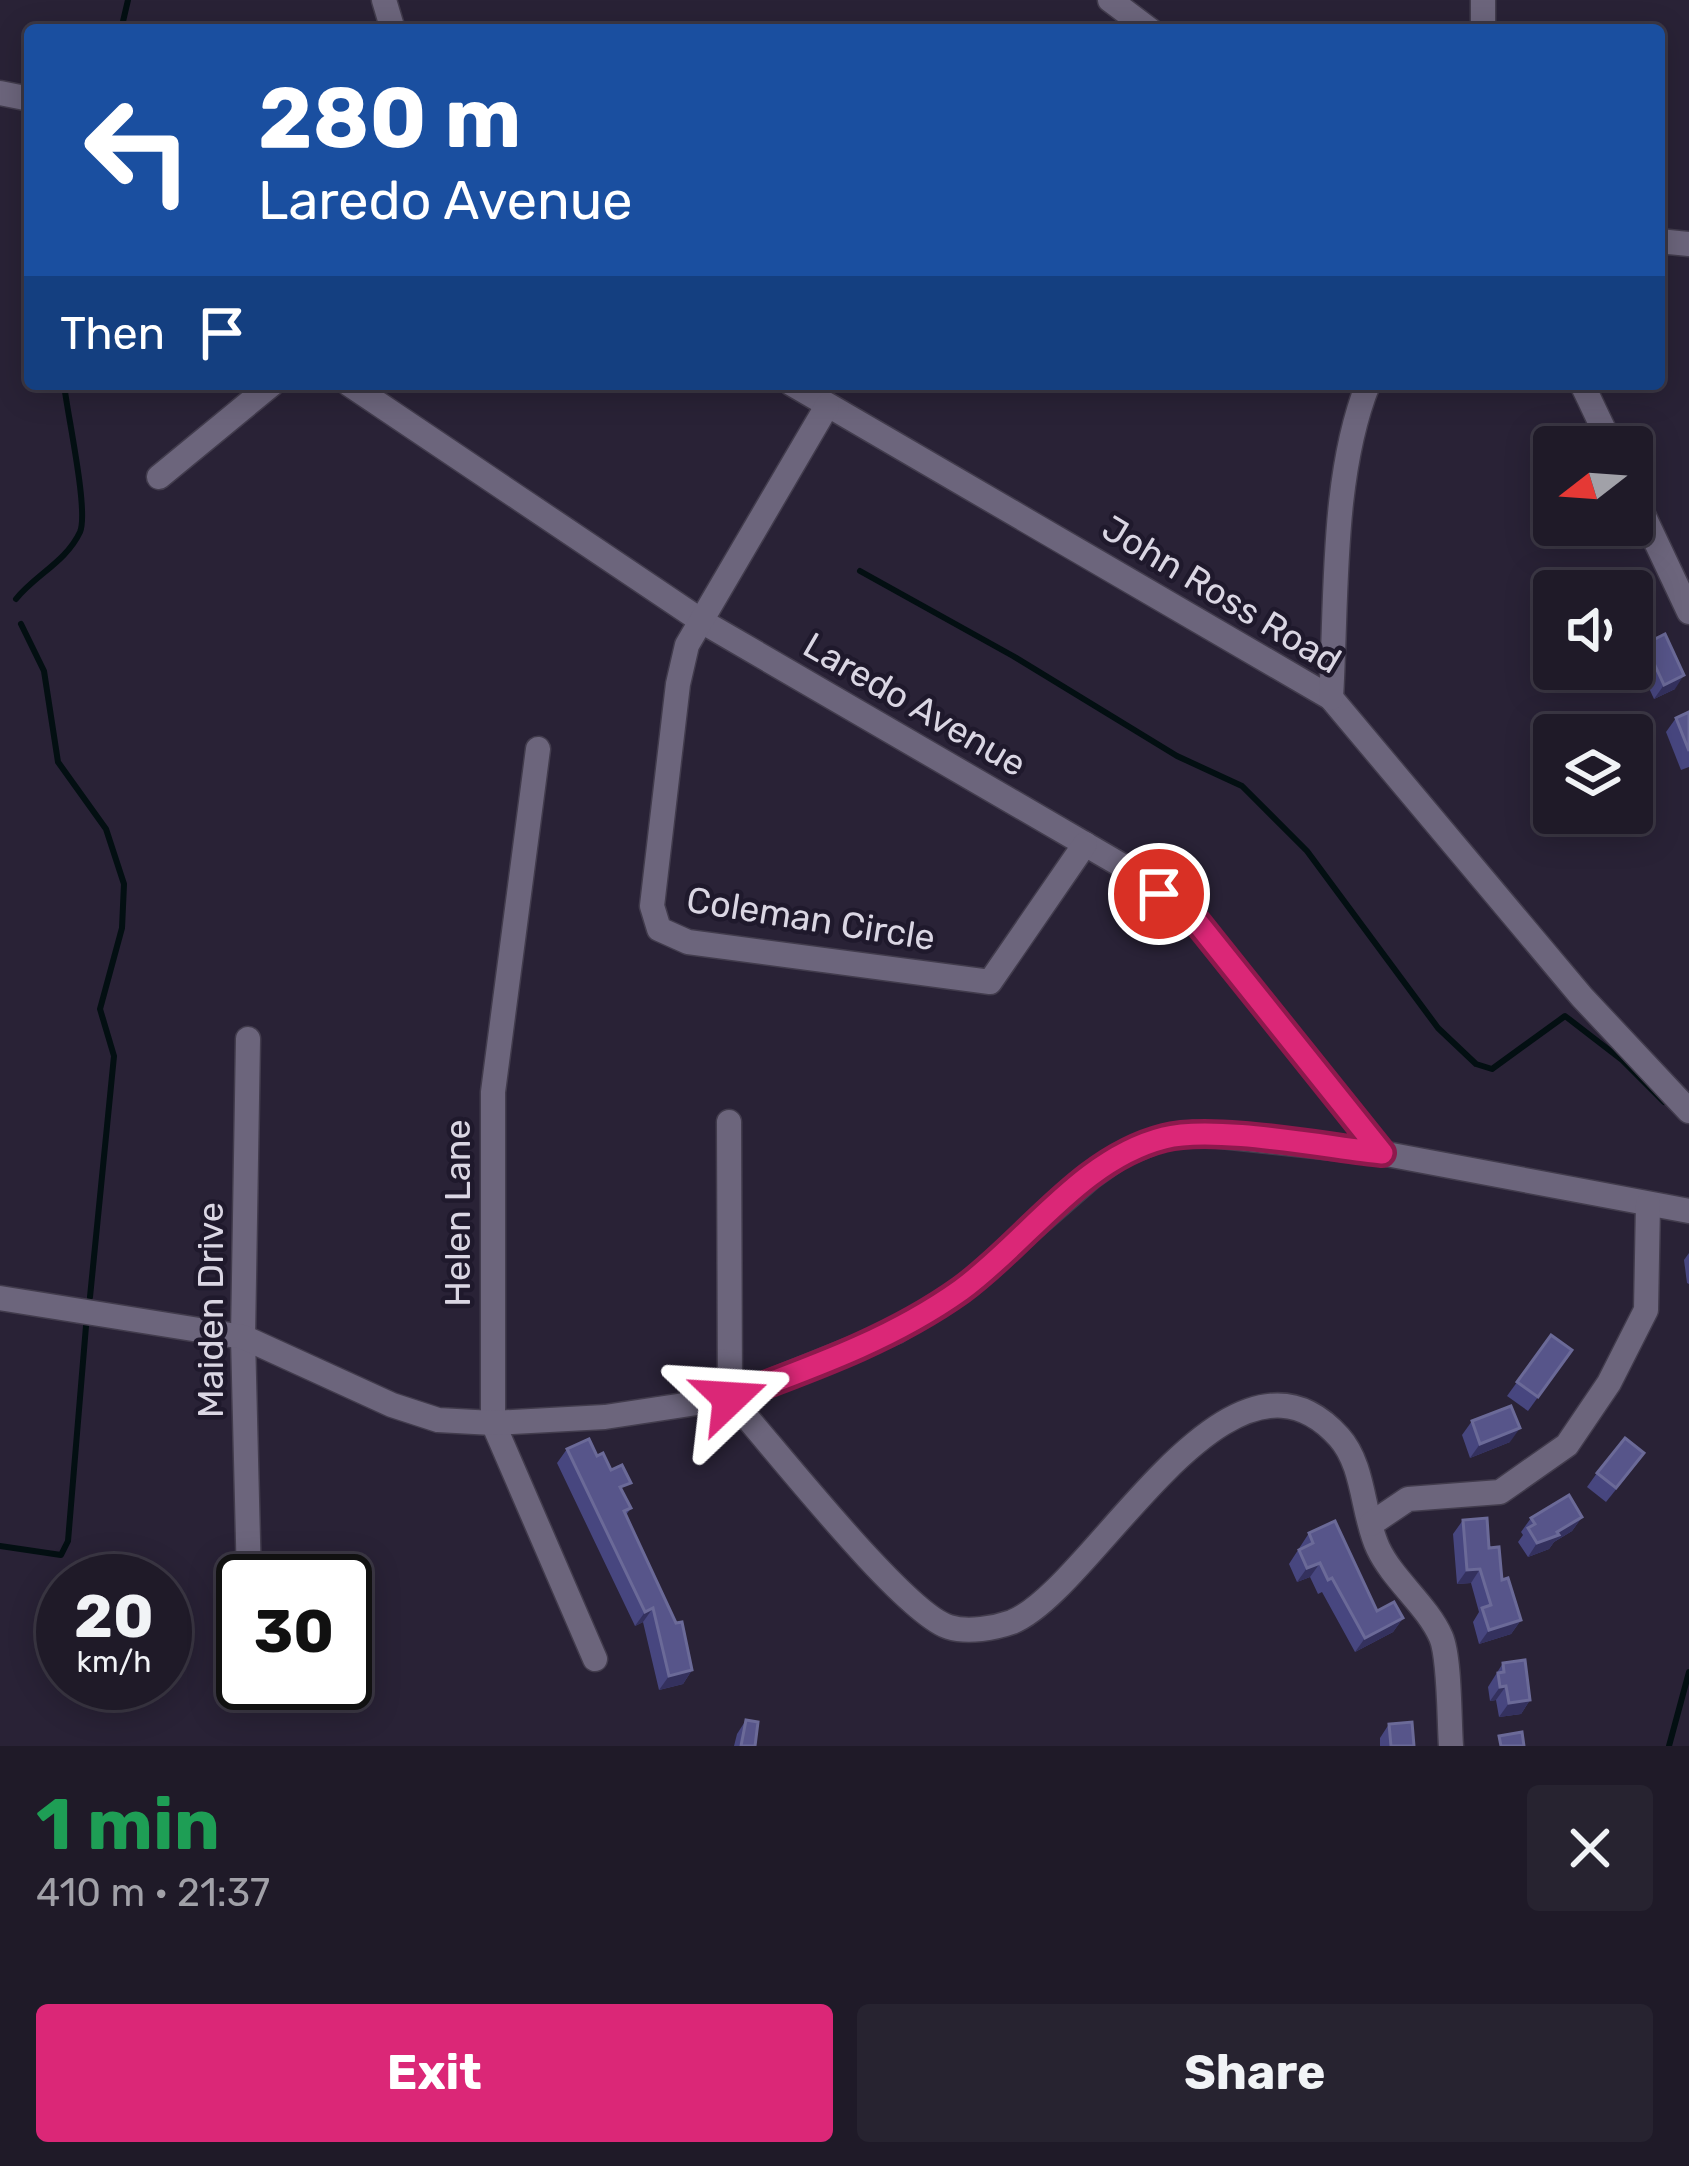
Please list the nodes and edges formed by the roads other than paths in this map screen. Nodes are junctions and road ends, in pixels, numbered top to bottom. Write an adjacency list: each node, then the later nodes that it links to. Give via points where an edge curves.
1 (1110, 0): 2 (street)
2 (1142, 24)
3 (265, 390): 10 (street)
4 (358, 390): 13 (street, Laredo Avenue)
5 (802, 390): 8 (street, John Ross Road)
6 (1366, 390): 14 (street, via 1344,489)
7 (1585, 390): 9 (street)
8 (827, 406): 13 (street, Coleman Circle); 14 (street, John Ross Road)
9 (1602, 426)
10 (159, 477)
11 (1653, 535): 12 (street)
12 (1689, 613)
13 (703, 622): 16 (street, Laredo Avenue); 16 (street, Coleman Circle, via 687,645 678,684 652,906 659,929 688,942 990,982)
14 (1331, 698): 18 (street, John Ross Road)
15 (538, 749): 26 (street, Helen Lane, via 493,1092)
16 (1084, 844): 20 (street, Laredo Avenue, via 1197,922)
17 (248, 1040): 24 (street, Maiden Drive)
18 (1689, 1112)
19 (729, 1122): 25 (street)
20 (1382, 1153): 21 (street); 25 (street, via 1193,1133 1161,1138 1091,1177 964,1288 897,1331)
21 (1648, 1204): 22 (street); 27 (street, via 1646,1310 1567,1445 1500,1492 1408,1499)
22 (1689, 1211)
23 (0, 1298): 24 (street)
24 (243, 1337): 26 (street, via 392,1405 438,1420); 28 (street, Maiden Drive)
25 (730, 1398): 26 (street); 27 (street, via 902,1594 947,1627 1014,1621 1048,1597 1163,1469 1237,1416 1280,1406 1317,1418 1342,1440)
26 (493, 1423): 29 (street, Helen Lane)
27 (1371, 1524): 30 (street, via 1378,1549 1442,1639)
28 (248, 1554)
29 (596, 1659)
30 (1451, 1746)

